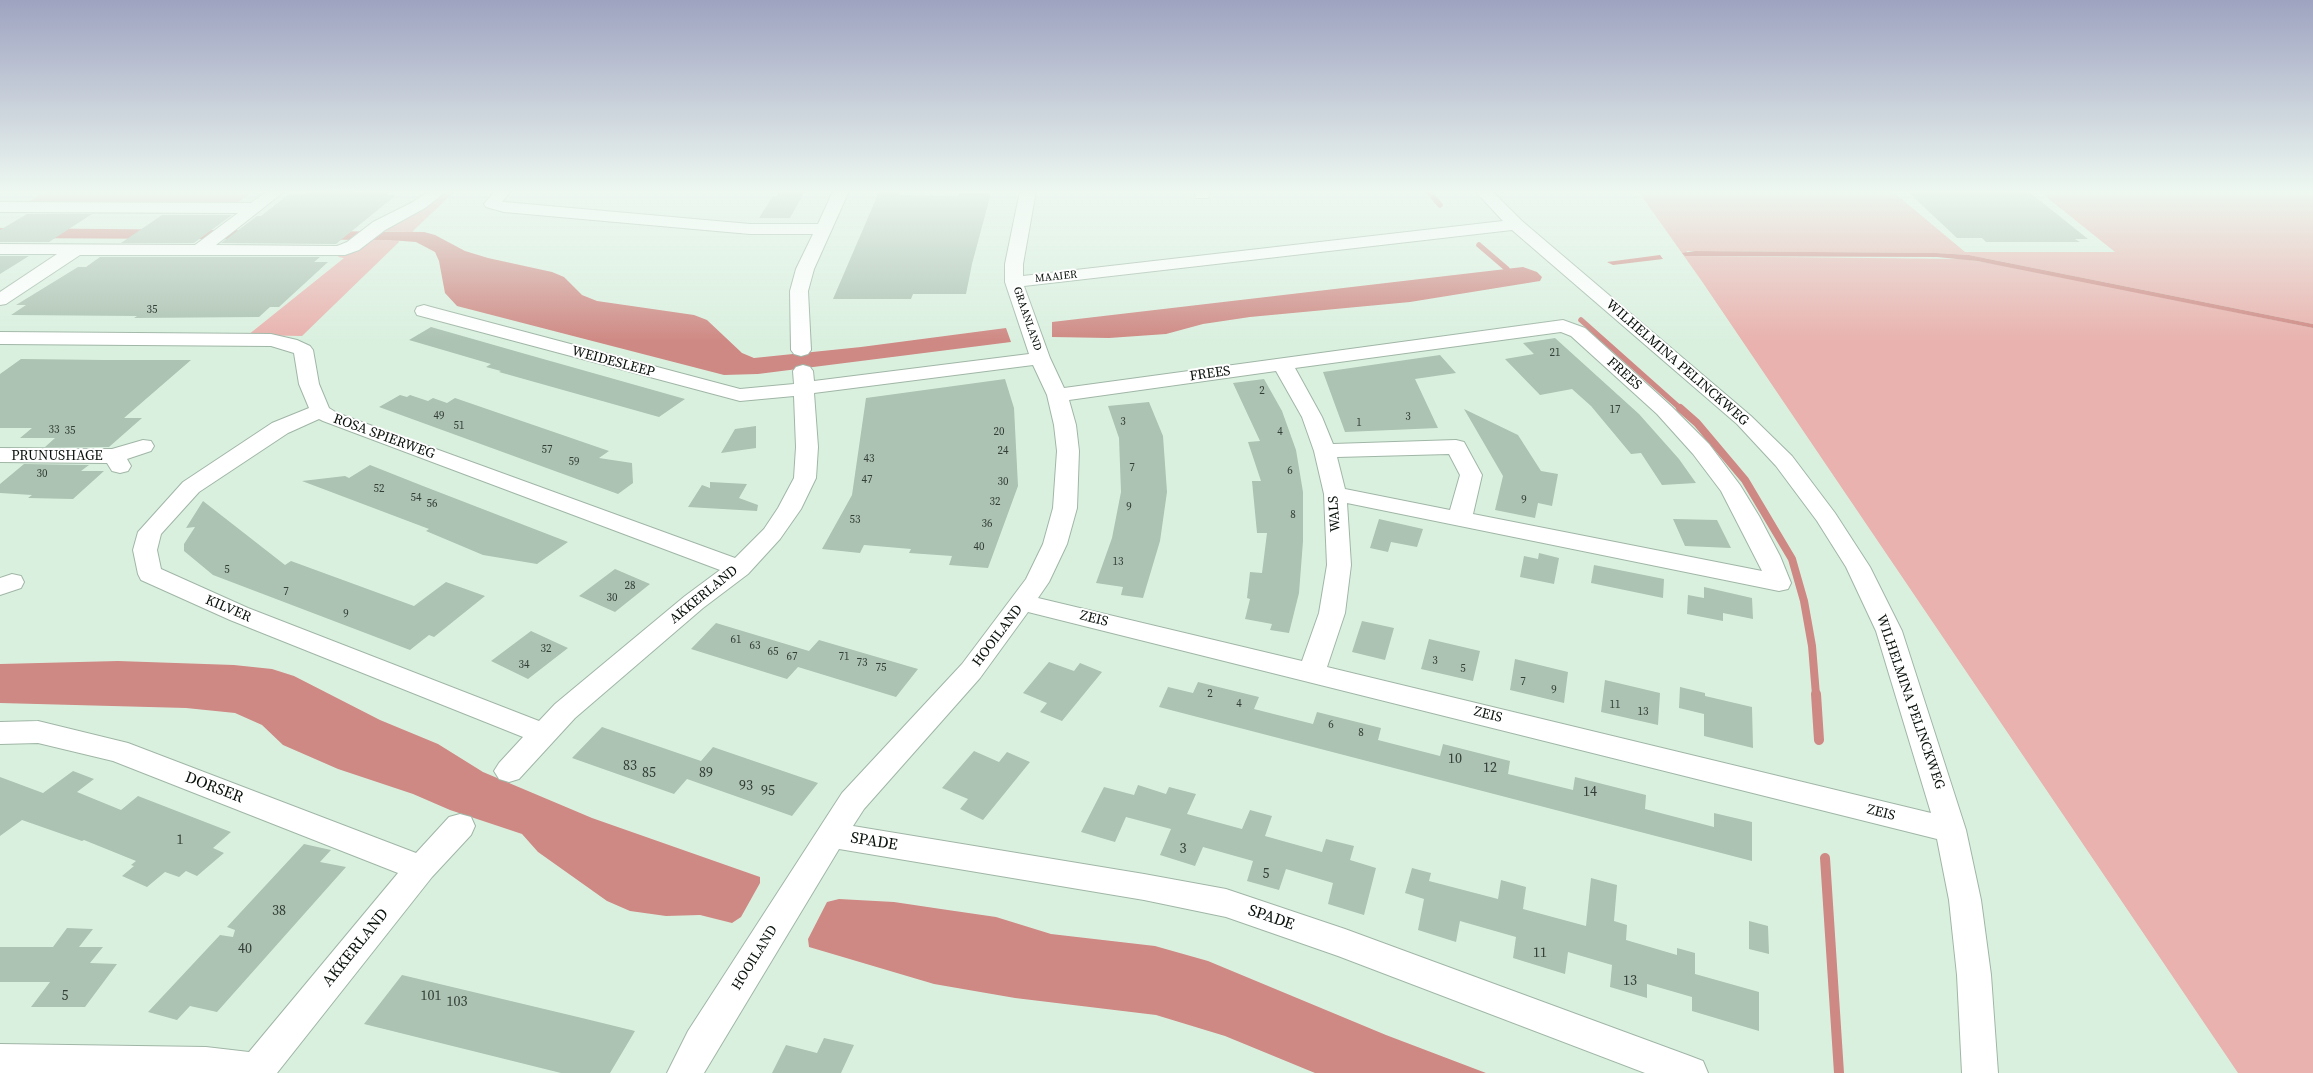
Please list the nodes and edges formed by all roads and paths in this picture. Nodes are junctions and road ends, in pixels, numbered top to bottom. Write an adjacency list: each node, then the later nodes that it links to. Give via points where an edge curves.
1 (210, 241): 7 (street)
2 (357, 241): 7 (street, via 330,252)
3 (818, 241): 16 (street, AKKERLAND, via 799,291)
4 (1018, 241): 10 (street, GRAANLAND)
5 (1374, 241): 10 (street, MAAIER)
6 (1535, 241): 31 (street, WILHELMINA PELINCKWEG, via 1744,420 1784,461 1827,518 1858,567 1888,631)
7 (205, 245): 9 (street)
8 (0, 249): 9 (street)
9 (75, 250): 11 (street)
10 (1014, 282): 14 (street, GRAANLAND)
11 (0, 300)
12 (424, 311): 16 (street, WEIDESLEEP, via 725,393 762,394)
13 (0, 338): 18 (street, ROSA SPIERWEG, via 271,340 290,344 303,350 309,384)
14 (1040, 358): 16 (street); 17 (street, HOOILAND)
15 (1282, 363): 17 (street, FREES); 20 (street, WALS, via 1312,417); 23 (street, FREES, via 1562,326 1578,332 1664,410 1701,449 1732,490 1779,583)
16 (803, 370): 24 (street, AKKERLAND, via 807,447 804,478 772,534)
17 (1057, 395): 25 (street, HOOILAND, via 1068,451 1065,508 1055,544)
18 (320, 411): 24 (street, ROSA SPIERWEG); 28 (street, KILVER, via 280,428 191,487 150,532 145,550 150,574 239,614)
19 (143, 446): 21 (street, PRUNUSHAGE, via 117,461)
20 (1326, 451): 22 (street, WALS); 23 (street, via 1456,447 1471,475)
21 (0, 455)
22 (1335, 494): 23 (street, FREES); 26 (street, WALS, via 1339,565 1332,613)
23 (1460, 518)
24 (739, 568): 28 (street, AKKERLAND, via 603,679)
25 (1024, 602): 26 (street, ZEIS); 32 (street, HOOILAND, via 971,672 853,801)
26 (1312, 672): 31 (street, ZEIS)
27 (0, 733): 33 (street, DORSER, via 38,732 118,751)
28 (544, 734): 29 (street, AKKERLAND)
29 (509, 772)
30 (460, 826): 33 (street, AKKERLAND)
31 (1951, 830): 38 (street, WILHELMINA PELINCKWEG, via 1974,974)
32 (832, 835): 36 (street, HOOILAND); 37 (street, SPADE, via 1226,903)
33 (421, 868): 35 (street, AKKERLAND)
34 (0, 1061): 35 (street, via 206,1064)
35 (255, 1072)
36 (685, 1073)
37 (1690, 1073)
38 (1980, 1073)

